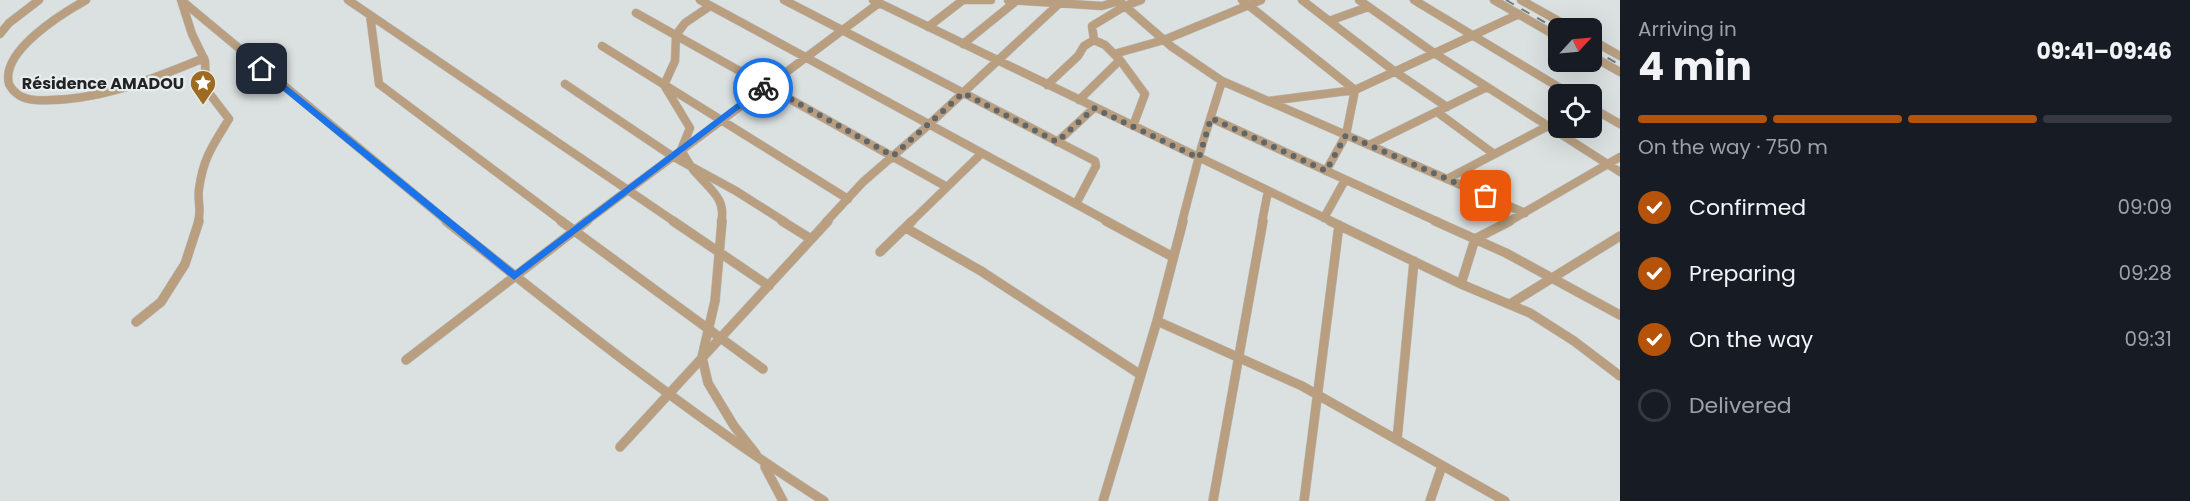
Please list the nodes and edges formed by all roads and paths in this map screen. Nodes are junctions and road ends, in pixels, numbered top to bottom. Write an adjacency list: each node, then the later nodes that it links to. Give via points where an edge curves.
1 (39, 0): 31 (street)
2 (86, 0): 43 (street, via 44,26 12,53 4,66 5,79 15,93 27,99 56,99 117,92)
3 (181, 0): 43 (street); 103 (street)
4 (348, 0): 25 (street)
5 (700, 0): 21 (street)
6 (784, 0): 29 (street)
7 (965, 0): 8 (street); 28 (street)
8 (991, 0)
9 (1141, 0): 19 (street)
10 (1261, 0): 20 (street)
11 (1302, 0): 27 (street)
12 (1359, 0): 22 (street)
13 (1414, 0): 33 (street)
14 (1494, 0): 24 (street)
15 (1521, 0): 26 (street)
16 (876, 1): 28 (street); 29 (street)
17 (1012, 1): 18 (street); 36 (street)
18 (1061, 2): 19 (street, via 1102,6); 44 (street)
19 (1121, 2): 34 (street, via 1092,26); 35 (street)
20 (1245, 2): 35 (street); 55 (street)
21 (710, 6): 32 (street, via 685,23); 41 (street)
22 (1368, 7): 27 (street); 39 (street)
23 (636, 13): 32 (street)
24 (1519, 14): 30 (street); 33 (street)
25 (370, 15): 87 (street); 95 (street, via 379,84)
26 (1553, 18)
27 (1329, 21): 46 (street)
28 (928, 27): 36 (street)
29 (842, 30): 41 (street); 56 (street)
30 (1548, 31)
31 (0, 34)
32 (676, 35): 51 (street, via 675,62); 53 (street)
33 (1471, 35): 39 (street); 50 (street)
34 (1094, 40): 42 (street); 52 (street)
35 (1164, 40): 42 (street); 48 (street)
36 (963, 44): 44 (street)
37 (602, 46): 51 (street)
38 (1602, 46): 40 (street)
39 (1434, 53): 46 (street); 54 (street)
40 (1620, 56)
41 (805, 57): 53 (street); 65 (street)
42 (1117, 57): 57 (street); 67 (street, via 1145,94)
43 (204, 58): 110 (street, via 206,89 226,113 228,123 205,157 198,192 201,214 185,264 161,302)
44 (997, 60): 52 (street); 56 (street)
45 (1602, 62): 47 (street)
46 (1394, 71): 55 (street); 59 (street)
47 (1620, 72)
48 (1222, 81): 58 (street); 63 (street)
49 (565, 84): 76 (street)
50 (1553, 84)
51 (664, 85): 64 (street); 73 (street, via 690,128)
52 (1047, 85): 57 (street)
53 (767, 86): 64 (street); 77 (street)
54 (1487, 87): 59 (street); 68 (street)
55 (1355, 90): 58 (street); 69 (street)
56 (963, 93): 65 (street); 71 (street)
57 (1080, 100): 60 (street)
58 (1269, 101): 69 (street)
59 (1447, 107): 61 (street)
60 (1094, 108): 67 (street); 71 (street)
61 (1437, 112): 72 (street); 75 (street)
62 (1602, 114): 66 (street)
63 (1211, 118): 79 (street); 82 (street)
64 (720, 120): 73 (street); 89 (street)
65 (929, 124): 74 (street); 77 (street)
66 (1620, 124)
67 (1133, 126): 79 (street)
68 (1548, 126): 75 (street)
69 (1346, 135): 72 (street); 82 (street)
70 (1567, 138): 80 (street)
71 (1057, 142): 90 (street, via 1097,163)
72 (1369, 145): 84 (street)
73 (681, 150): 76 (street); 81 (street)
74 (982, 153): 86 (street); 90 (street)
75 (1494, 154): 84 (street)
76 (672, 156): 81 (street); 87 (street)
77 (893, 156): 86 (street); 89 (street)
78 (1620, 157): 80 (street)
79 (1199, 158): 88 (street); 101 (street)
80 (1607, 164): 83 (street); 91 (street)
81 (691, 167): 97 (street); 99 (street, via 721,200 725,213)
82 (1326, 171): 85 (street)
83 (1620, 172)
84 (1447, 179): 91 (street)
85 (1345, 180): 92 (street); 98 (street)
86 (947, 187): 94 (street)
87 (627, 190): 95 (street); 99 (street)
88 (1268, 191): 92 (street); 114 (street)
89 (848, 199): 97 (street)
90 (1076, 204): 101 (street)
91 (1525, 213): 98 (street)
92 (1324, 218): 93 (street)
93 (1339, 225): 102 (street); 120 (street)
94 (906, 228): 100 (street); 117 (street)
95 (575, 229): 103 (street); 111 (street)
96 (1620, 236): 104 (street)
97 (811, 239): 106 (street)
98 (1475, 239): 104 (street); 105 (street)
99 (718, 252): 106 (street); 111 (street, via 716,301)
100 (880, 252)
101 (1173, 258): 109 (street)
102 (1414, 261): 105 (street); 121 (street)
103 (514, 276): 115 (street); 119 (street)
104 (1554, 278): 107 (street); 108 (street)
105 (1461, 284): 107 (street)
106 (769, 286): 112 (street)
107 (1510, 304): 118 (street, via 1530,313)
108 (1620, 315)
109 (1157, 321): 114 (street); 117 (street)
110 (136, 322)
111 (710, 330): 112 (street); 113 (street)
112 (721, 338): 113 (street); 116 (street)
113 (702, 357): 119 (street); 123 (street, via 708,383)
114 (1239, 358): 120 (street); 128 (street)
115 (406, 360)
116 (763, 369)
117 (1141, 375): 127 (street)
118 (1620, 376)
119 (669, 394): 122 (street); 123 (street)
120 (1316, 394): 121 (street); 129 (street)
121 (1397, 440): 124 (street)
122 (620, 447)
123 (762, 463): 125 (street); 126 (street)
124 (1442, 466): 130 (street); 131 (street)
125 (783, 501)
126 (824, 501)
127 (1103, 501)
128 (1213, 501)
129 (1304, 501)
130 (1430, 501)
131 (1504, 501)

